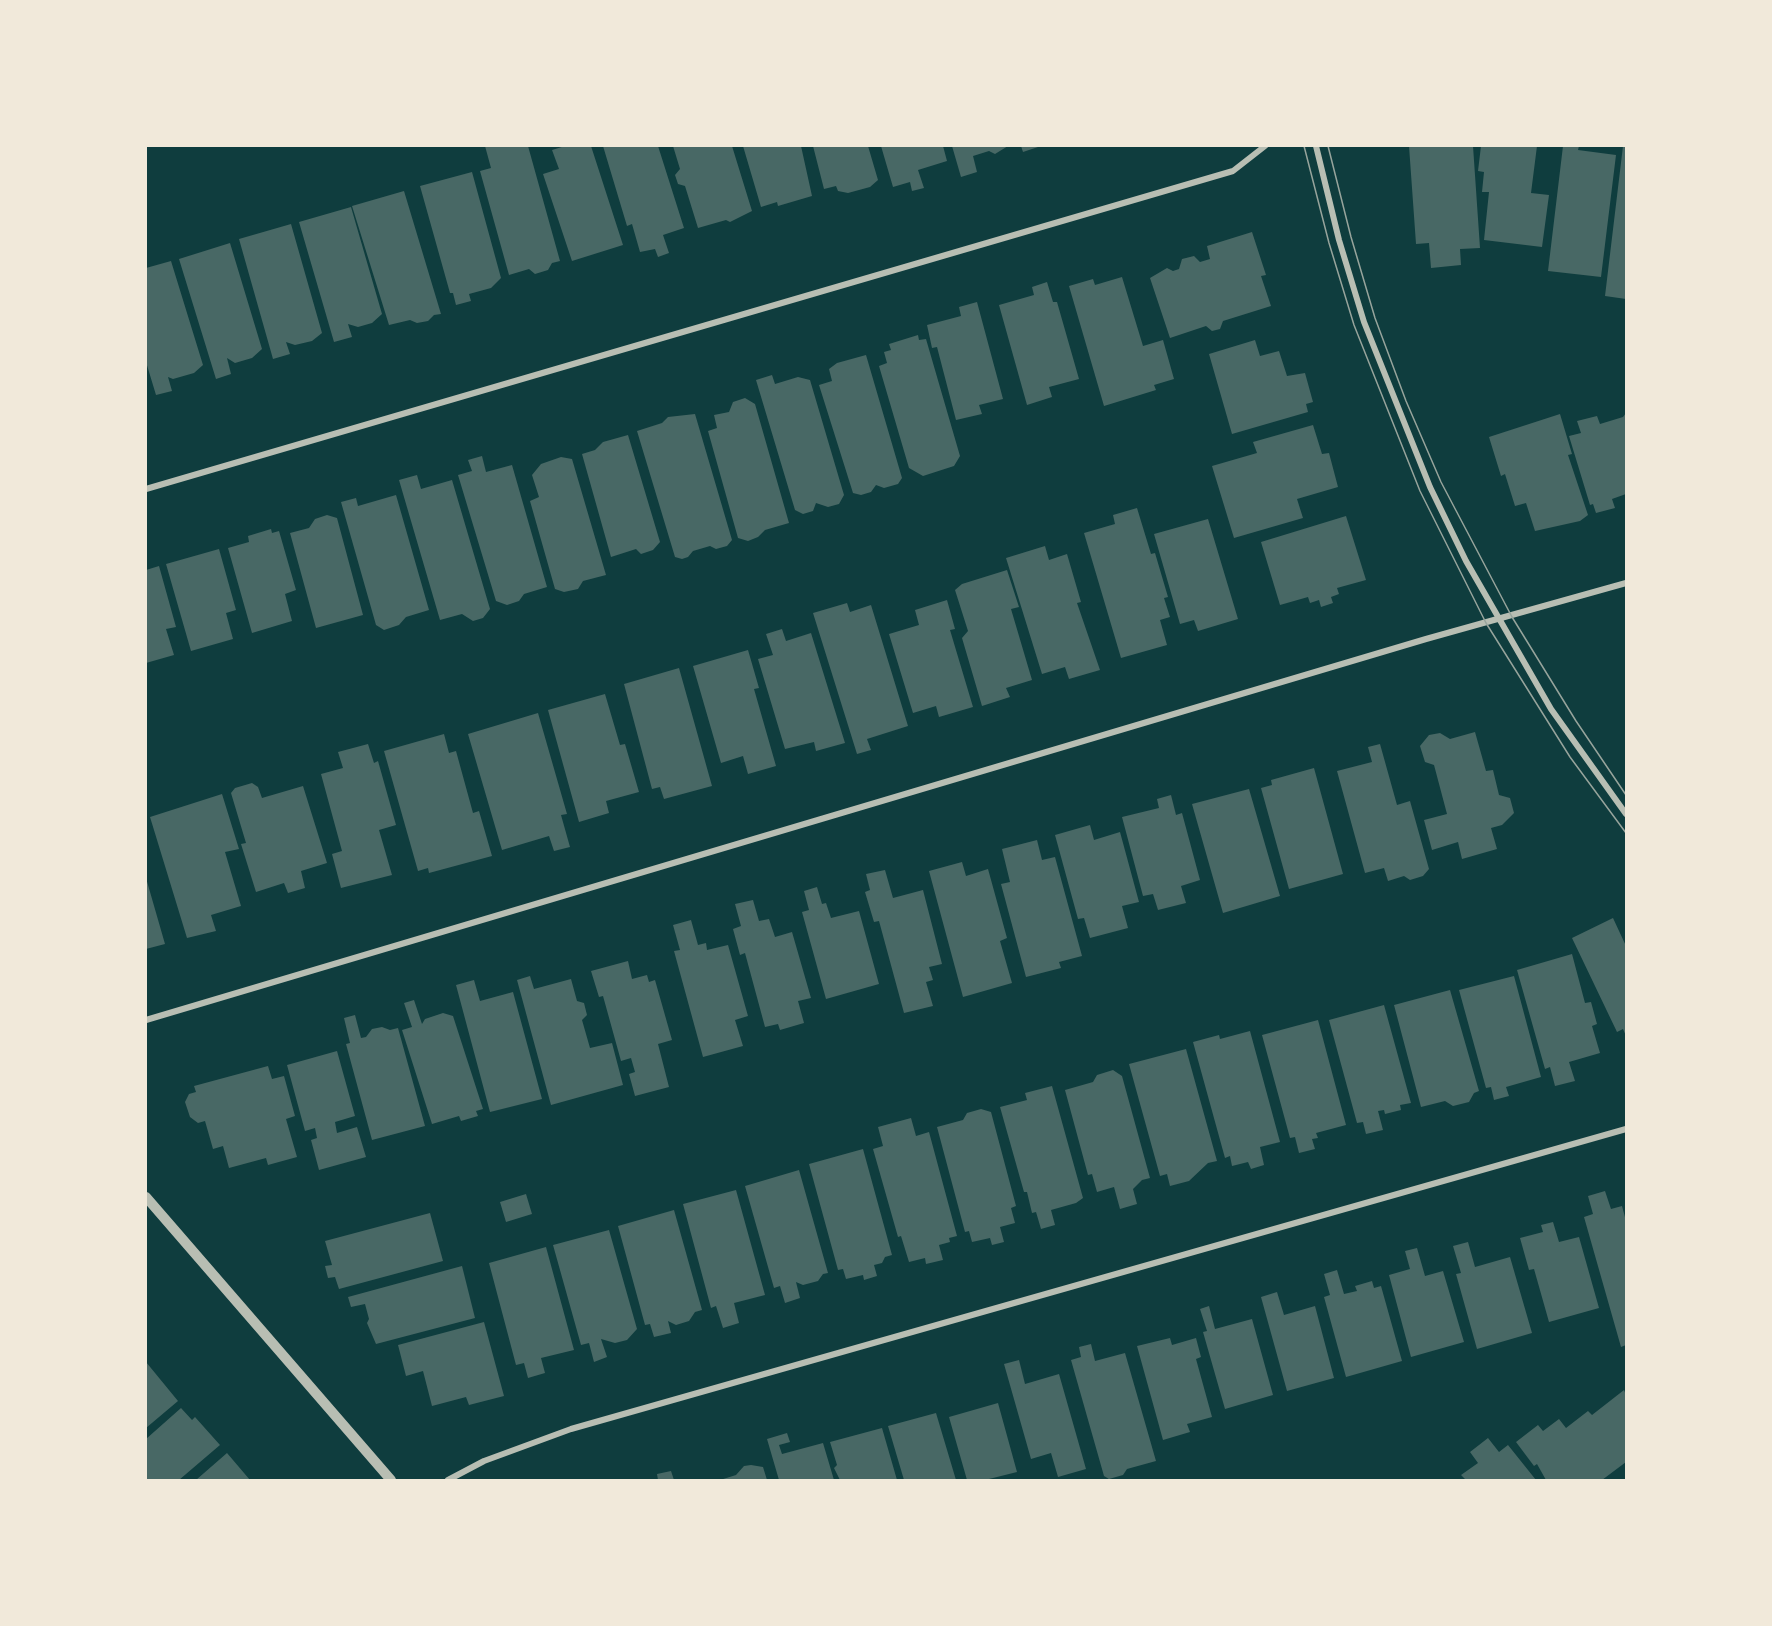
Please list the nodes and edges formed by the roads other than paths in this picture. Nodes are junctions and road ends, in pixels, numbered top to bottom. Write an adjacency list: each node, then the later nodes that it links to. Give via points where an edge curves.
1 (1265, 146): 3 (street, via 1233,171)
2 (1316, 146): 5 (street, via 1364,322 1392,395 1455,540)
3 (146, 489)
4 (1626, 583): 5 (street)
5 (1498, 620): 6 (street, via 1551,709); 7 (street)
6 (1626, 814)
7 (146, 1020)
8 (1626, 1129): 11 (street, via 571,1429 484,1461)
9 (146, 1197): 10 (street)
10 (391, 1480)
11 (448, 1480)

